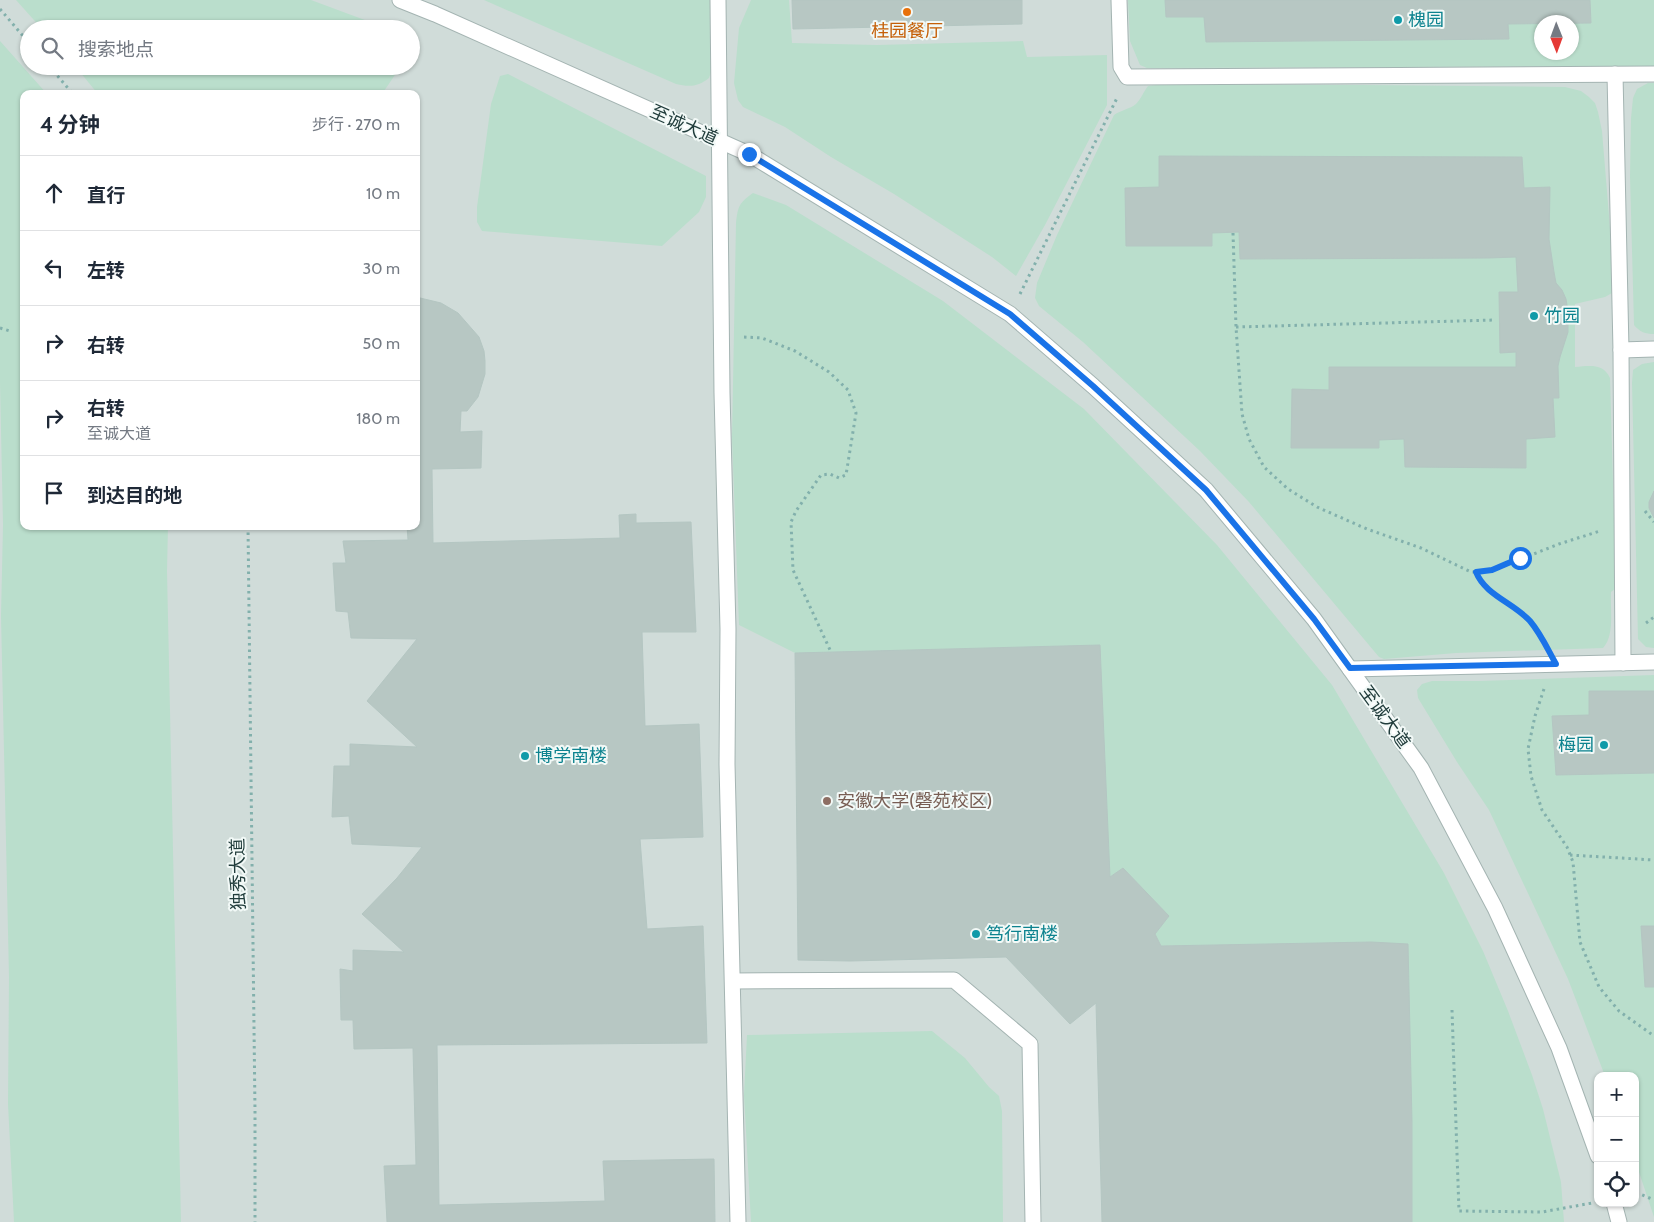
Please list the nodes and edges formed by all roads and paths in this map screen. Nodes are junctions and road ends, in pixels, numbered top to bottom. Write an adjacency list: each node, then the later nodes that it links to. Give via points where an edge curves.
1 (400, 0): 11 (street, 至诚大道)
2 (718, 0): 11 (street)
3 (1119, 0): 9 (street, via 1121,67)
4 (0, 9): 5 (path)
5 (20, 32)
6 (1615, 74): 7 (street); 9 (street); 20 (street)
7 (1654, 74)
8 (57, 75): 10 (path)
9 (1127, 77): 13 (path)
10 (70, 90)
11 (720, 140): 13 (street, 至诚大道, via 749,154); 18 (street)
12 (1233, 232): 15 (path)
13 (1010, 314): 28 (street, 至诚大道, via 1206,490 1314,619)
14 (1495, 320): 15 (path)
15 (1236, 327): 23 (path, via 1242,414 1249,439 1264,467 1288,490 1317,507)
16 (0, 328): 17 (path)
17 (10, 331)
18 (721, 335): 24 (path, via 762,338 795,351 829,372 848,390 851,398 856,413 846,476 821,475 791,522 793,570); 31 (street)
19 (1654, 349): 20 (street)
20 (1621, 350): 21 (street)
21 (1622, 525): 23 (path, via 1559,544 1492,570); 26 (street)
22 (248, 530): 39 (path, 独秀大道)
23 (1476, 572): 27 (path, via 1480,582 1529,620)
24 (831, 652)
25 (1654, 662): 26 (street)
26 (1624, 663): 27 (street)
27 (1556, 664): 28 (street); 29 (path, via 1541,693 1528,749 1531,776 1542,810)
28 (1350, 668): 34 (street, 至诚大道, via 1421,768 1495,908 1559,1048)
29 (1570, 856): 30 (path); 33 (path, via 1580,942 1599,987 1619,1011)
30 (1654, 860)
31 (733, 981): 40 (street); 41 (street, via 954,980 1030,1044)
32 (1452, 1010): 37 (path, via 1459,1211 1542,1212)
33 (1654, 1036)
34 (1594, 1145)
35 (1639, 1194): 36 (path)
36 (1654, 1200)
37 (1594, 1203)
38 (1615, 1207): 42 (street)
39 (255, 1222)
40 (738, 1222)
41 (1033, 1222)
42 (1618, 1222)

